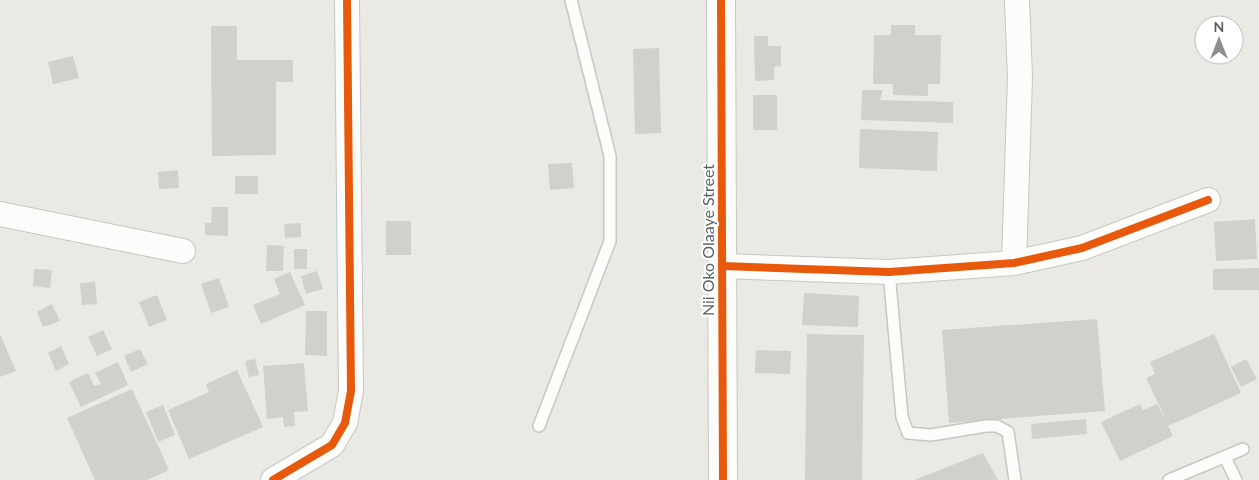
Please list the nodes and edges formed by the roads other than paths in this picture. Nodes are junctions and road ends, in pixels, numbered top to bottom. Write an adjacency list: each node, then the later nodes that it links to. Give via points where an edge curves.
1 (347, 0): 14 (street, via 352,391 345,423 332,445)
2 (571, 0): 11 (lane, via 610,156 610,241)
3 (721, 0): 9 (street, Nii Oko Olaaye Street)
4 (1017, 0): 8 (street, via 1020,87)
5 (1208, 200): 8 (street, via 1082,248)
6 (0, 214): 7 (street)
7 (183, 251)
8 (1014, 263): 10 (street)
9 (722, 266): 10 (street); 15 (street, Nii Oko Olaaye Street)
10 (889, 272): 16 (lane, via 902,417 908,433 931,435 997,426 1008,432)
11 (539, 426)
12 (1243, 449): 13 (lane)
13 (1225, 457): 17 (lane); 18 (lane)
14 (273, 480)
15 (723, 480)
16 (1015, 480)
17 (1169, 480)
18 (1236, 480)

